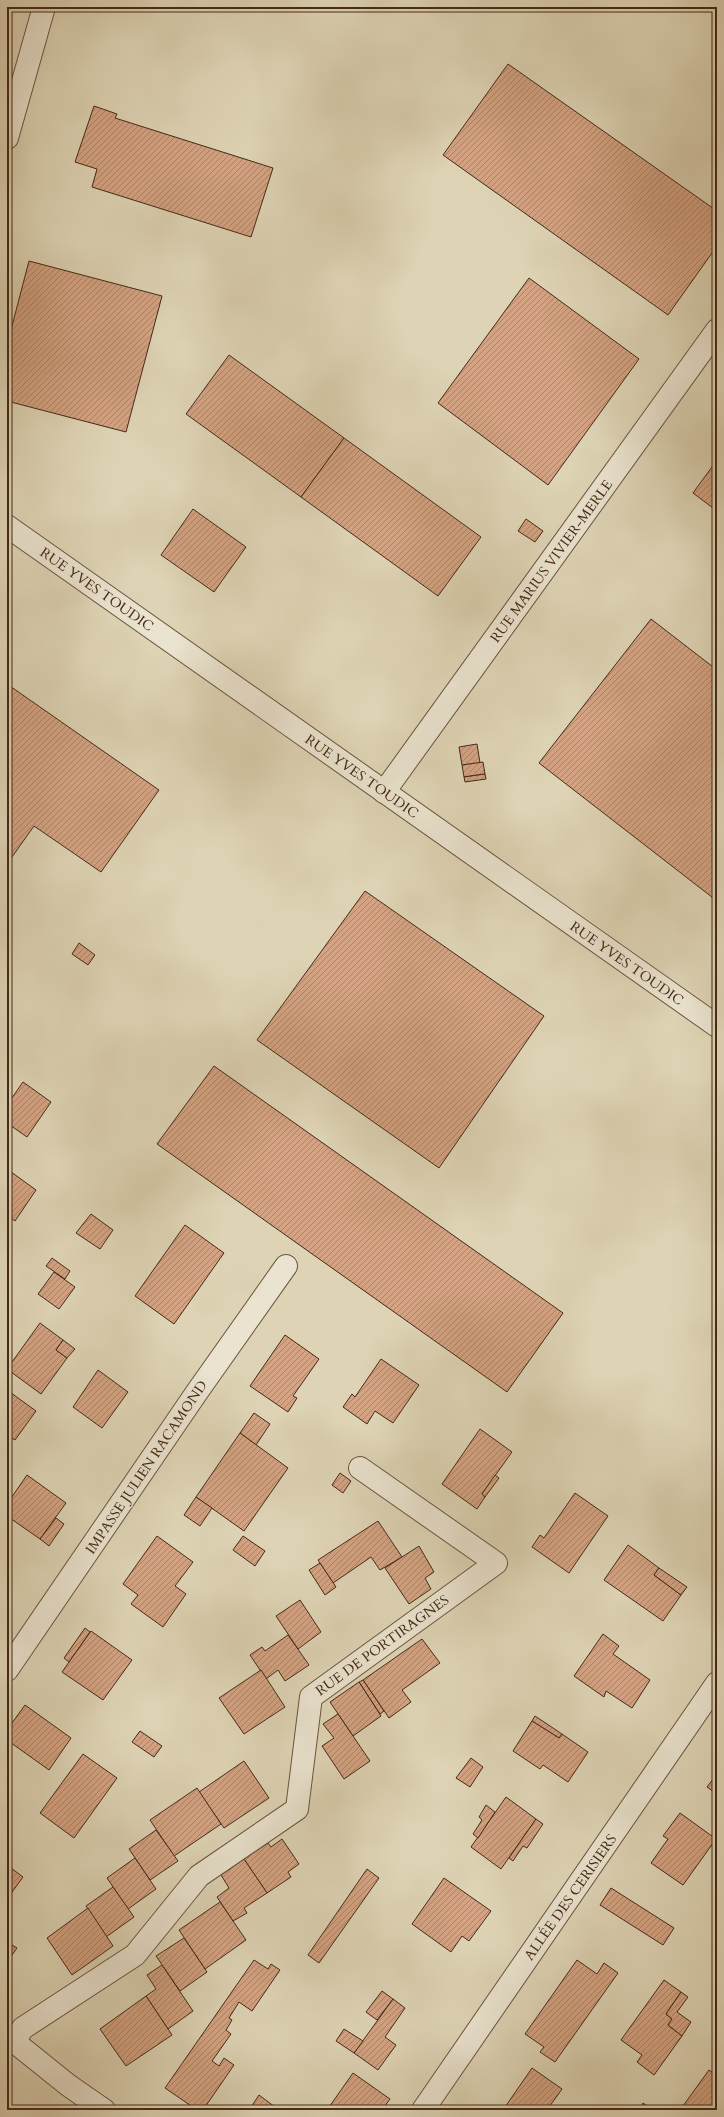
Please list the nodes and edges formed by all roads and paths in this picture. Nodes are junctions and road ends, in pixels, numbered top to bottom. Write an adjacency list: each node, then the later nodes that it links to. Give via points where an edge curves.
1 (44, 7): 2 (street)
2 (7, 138)
3 (717, 330): 5 (street, RUE MARIUS VIVIER-MERLE)
4 (7, 526): 5 (street, RUE YVES TOUDIC)
5 (384, 792): 6 (street, RUE YVES TOUDIC)
6 (717, 1026)
7 (286, 1266): 9 (street, IMPASSE JULIEN RACAMOND)
8 (360, 1468): 11 (street, RUE DE PORTIRAGNES, via 496,1563 311,1696 297,1809 199,1876 135,1955)
9 (7, 1670)
10 (717, 1683): 13 (street, ALLÉE DES CERISIERS)
11 (10, 2038): 12 (street, via 68,2085)
12 (104, 2110)
13 (423, 2110)

